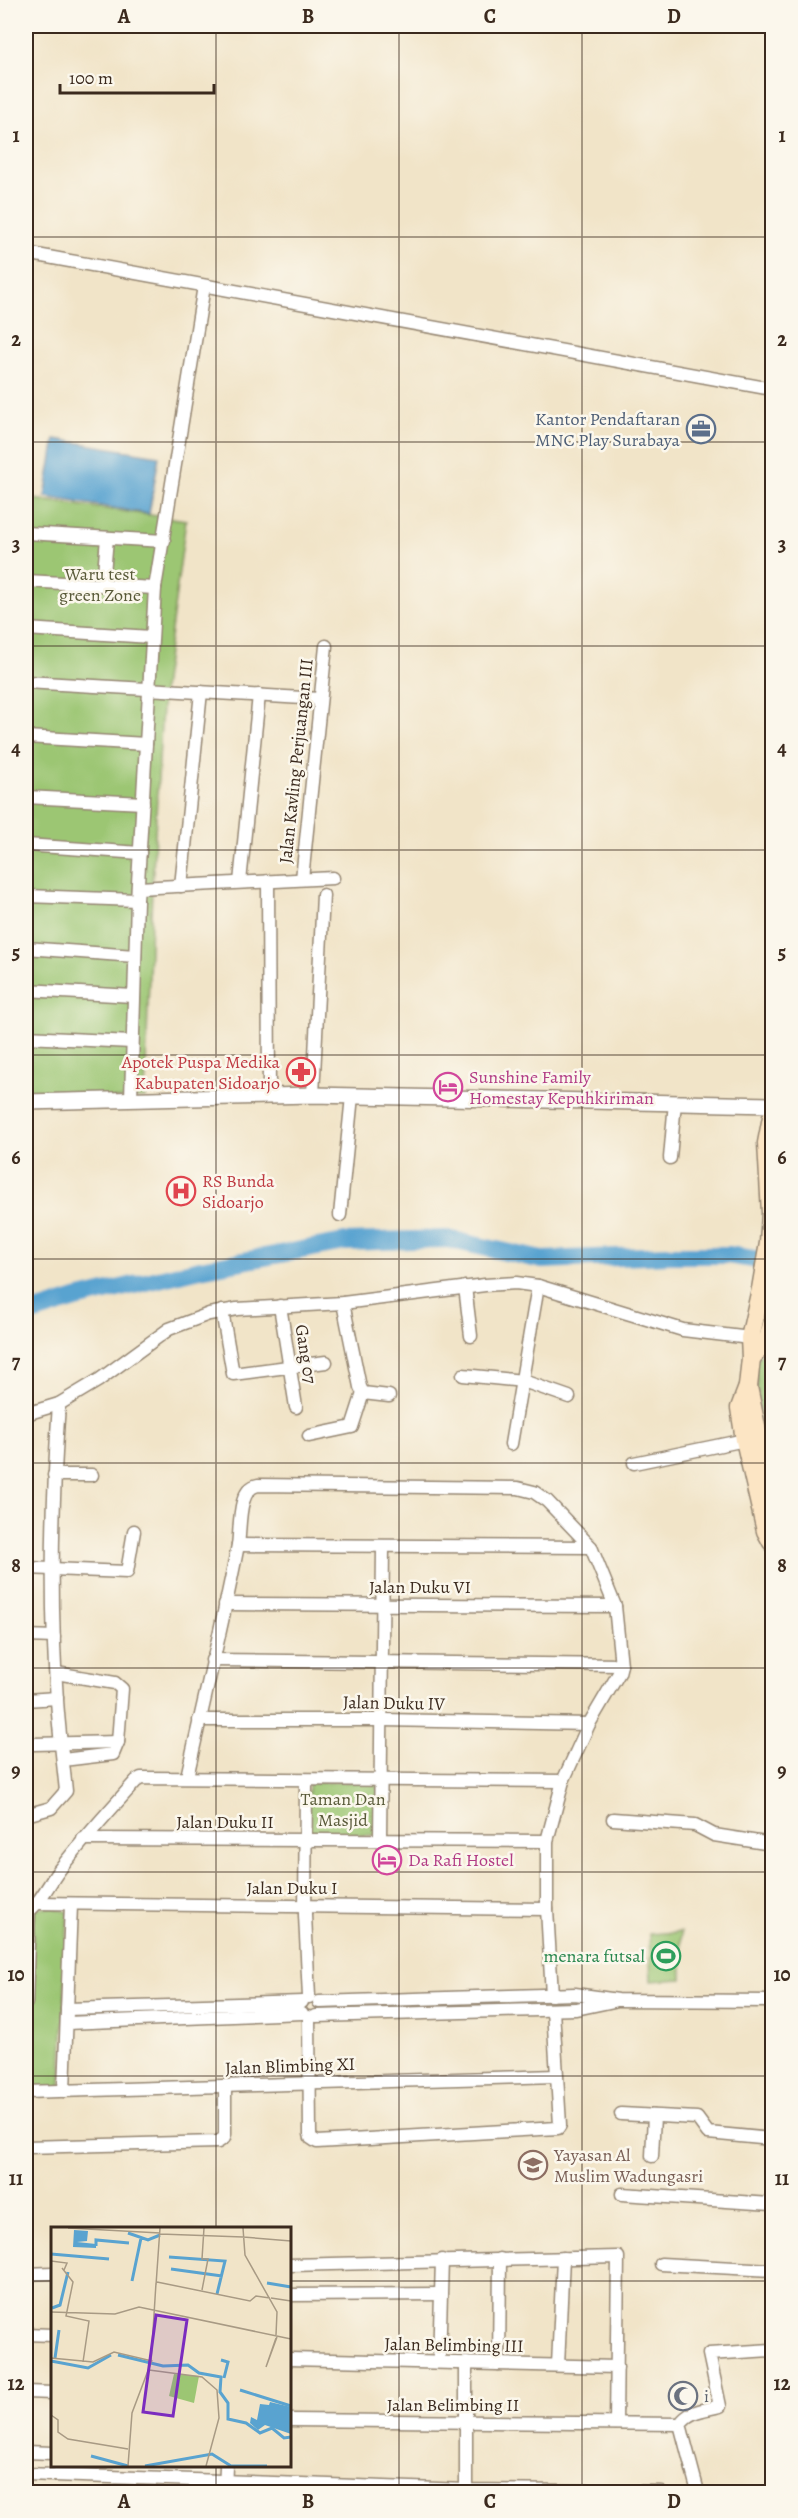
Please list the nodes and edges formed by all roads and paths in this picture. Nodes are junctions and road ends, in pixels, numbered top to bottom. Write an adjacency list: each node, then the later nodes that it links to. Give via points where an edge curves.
1 (26, 253): 2 (street)
2 (203, 291): 3 (street); 6 (street)
3 (772, 389)
4 (26, 533): 5 (street)
5 (107, 538): 6 (street); 8 (street)
6 (164, 541): 9 (street)
7 (26, 581): 8 (street)
8 (103, 585): 9 (street)
9 (155, 588): 11 (street)
10 (26, 630): 11 (street)
11 (151, 637): 14 (street)
12 (326, 646): 17 (street, Jalan Kavling Perjuangan III)
13 (26, 682): 14 (street)
14 (148, 688): 15 (street); 19 (street)
15 (201, 692): 16 (street); 28 (street)
16 (259, 695): 17 (street); 27 (street)
17 (320, 699): 25 (street, Jalan Kavling Perjuangan III)
18 (26, 737): 19 (street)
19 (146, 744): 21 (street)
20 (26, 797): 21 (street)
21 (143, 803): 23 (street)
22 (26, 845): 23 (street)
23 (140, 853): 29 (street)
24 (328, 878): 25 (street)
25 (302, 879): 26 (street)
26 (268, 881): 27 (street); 39 (street)
27 (240, 882): 28 (street)
28 (181, 886): 29 (street)
29 (137, 894): 31 (street); 33 (street)
30 (323, 895): 38 (street)
31 (26, 896)
32 (26, 948): 33 (street)
33 (135, 956): 35 (street)
34 (26, 990): 35 (street)
35 (133, 996): 37 (street)
36 (26, 1037): 37 (street)
37 (132, 1042): 41 (street)
38 (314, 1095): 39 (street); 40 (street)
39 (268, 1096): 41 (street)
40 (352, 1096): 43 (street); 47 (street)
41 (131, 1099): 42 (street)
42 (26, 1102)
43 (675, 1102): 44 (street); 45 (street)
44 (768, 1112): 46 (main road)
45 (670, 1158)
46 (772, 1214): 54 (main road, via 762,1289)
47 (340, 1215)
48 (538, 1286): 49 (street, via 516,1283); 54 (street, via 683,1330); 58 (street)
49 (465, 1287): 50 (street); 53 (street)
50 (343, 1303): 51 (street); 60 (street)
51 (280, 1306): 52 (street); 56 (street, Gang 07)
52 (222, 1311): 56 (street, via 233,1374); 63 (street, via 177,1325)
53 (471, 1336)
54 (766, 1336): 59 (main road, via 751,1358)
55 (326, 1362): 56 (street)
56 (290, 1366): 64 (street, Gang 07)
57 (463, 1375): 58 (street)
58 (523, 1381): 62 (street); 68 (street)
59 (748, 1387): 67 (main road, via 740,1408); 70 (main road)
60 (363, 1393): 61 (street); 66 (street, via 352,1427)
61 (389, 1395)
62 (569, 1398)
63 (59, 1404): 65 (street); 71 (street)
64 (296, 1407)
65 (26, 1414)
66 (309, 1436)
67 (745, 1440): 69 (street); 75 (main road)
68 (511, 1444)
69 (634, 1463)
70 (768, 1464): 73 (main road)
71 (54, 1475): 72 (street); 79 (street)
72 (92, 1475)
73 (772, 1507)
74 (134, 1531): 79 (street, via 127,1572)
75 (772, 1542)
76 (238, 1545): 77 (street); 78 (street, via 246,1492 258,1485 527,1490 547,1501); 81 (street)
77 (383, 1546): 78 (street); 82 (street)
78 (591, 1547): 83 (street)
79 (53, 1567): 80 (street); 85 (street)
80 (26, 1568)
81 (225, 1604): 82 (street, Jalan Duku VI); 86 (street)
82 (382, 1604): 83 (street, Jalan Duku VI); 87 (street)
83 (615, 1606): 88 (street)
84 (26, 1636): 85 (street)
85 (54, 1637): 89 (street)
86 (212, 1660): 87 (street); 92 (street)
87 (383, 1664): 88 (street); 93 (street)
88 (621, 1665): 94 (street)
89 (56, 1673): 90 (street); 95 (street, via 121,1686)
90 (57, 1698): 91 (street); 96 (street)
91 (26, 1701)
92 (199, 1720): 93 (street, Jalan Duku IV); 99 (street)
93 (383, 1720): 94 (street, Jalan Duku IV); 101 (street)
94 (589, 1724): 102 (street)
95 (118, 1742): 96 (street); 98 (street, via 112,1755)
96 (61, 1743): 97 (street); 98 (street)
97 (34, 1744)
98 (63, 1760): 103 (street, via 64,1794 51,1808)
99 (187, 1777): 100 (street); 105 (street, via 138,1779)
100 (306, 1780): 101 (street); 106 (street)
101 (381, 1780): 102 (street); 107 (street)
102 (563, 1781): 108 (street)
103 (26, 1815)
104 (613, 1819): 109 (street, via 695,1825 714,1835)
105 (83, 1839): 106 (street, Jalan Duku II); 112 (street)
106 (306, 1840): 107 (street, Jalan Duku II); 111 (street)
107 (380, 1840): 108 (street, Jalan Duku II)
108 (548, 1841): 113 (street)
109 (772, 1844)
110 (71, 1905): 111 (street, Jalan Duku I); 112 (street, Jalan Duku I); 118 (street)
111 (305, 1906): 113 (street, Jalan Duku I); 119 (street)
112 (30, 1909): 117 (street)
113 (547, 1909): 114 (street)
114 (552, 1995): 115 (street, via 586,1994); 119 (street)
115 (618, 2000): 116 (street); 120 (street)
116 (772, 2001)
117 (26, 2003)
118 (67, 2008): 119 (street); 121 (street)
119 (309, 2008): 120 (street); 121 (street); 123 (street)
120 (553, 2010): 122 (street)
121 (67, 2023): 125 (street)
122 (556, 2076): 123 (street, Jalan Blimbing XI); 123 (street, via 558,2128 317,2142 310,2134)
123 (311, 2084): 124 (street, Jalan Blimbing XI)
124 (225, 2086): 125 (street, Jalan Blimbing XI); 130 (street, via 225,2134 218,2142)
125 (64, 2091): 126 (street, Jalan Blimbing XI)
126 (26, 2092)
127 (621, 2114): 128 (street)
128 (654, 2116): 129 (street, via 697,2118 708,2133); 131 (street)
129 (772, 2139)
130 (26, 2147)
131 (652, 2156)
132 (622, 2194): 133 (street)
133 (772, 2204)
134 (562, 2258): 135 (street); 151 (street); 152 (street, via 618,2257)
135 (500, 2259): 136 (street); 150 (street)
136 (442, 2260): 138 (street); 143 (street)
137 (660, 2264): 139 (street)
138 (291, 2265)
139 (772, 2270)
140 (51, 2273): 141 (street)
141 (26, 2274)
142 (291, 2295): 143 (street)
143 (440, 2295): 148 (street)
144 (26, 2334): 145 (street)
145 (51, 2335)
146 (772, 2350): 158 (street, via 709,2354 720,2406 686,2415)
147 (291, 2359): 148 (street, Jalan Belimbing III)
148 (439, 2362): 149 (street, Jalan Belimbing III)
149 (466, 2363): 150 (street, Jalan Belimbing III); 157 (street)
150 (499, 2364): 151 (street, Jalan Belimbing III)
151 (558, 2365): 152 (street, Jalan Belimbing III)
152 (617, 2367): 156 (street)
153 (26, 2392): 154 (street)
154 (51, 2392)
155 (291, 2420): 157 (street, Jalan Belimbing II)
156 (616, 2423): 157 (street, Jalan Belimbing II); 158 (street, Jalan Belimbing II)
157 (466, 2424): 164 (street)
158 (680, 2424): 166 (street)
159 (26, 2452): 160 (street)
160 (51, 2453)
161 (226, 2467): 163 (street)
162 (26, 2474): 163 (street)
163 (225, 2487): 164 (street)
164 (466, 2491): 165 (street)
165 (661, 2493)
166 (698, 2493)

